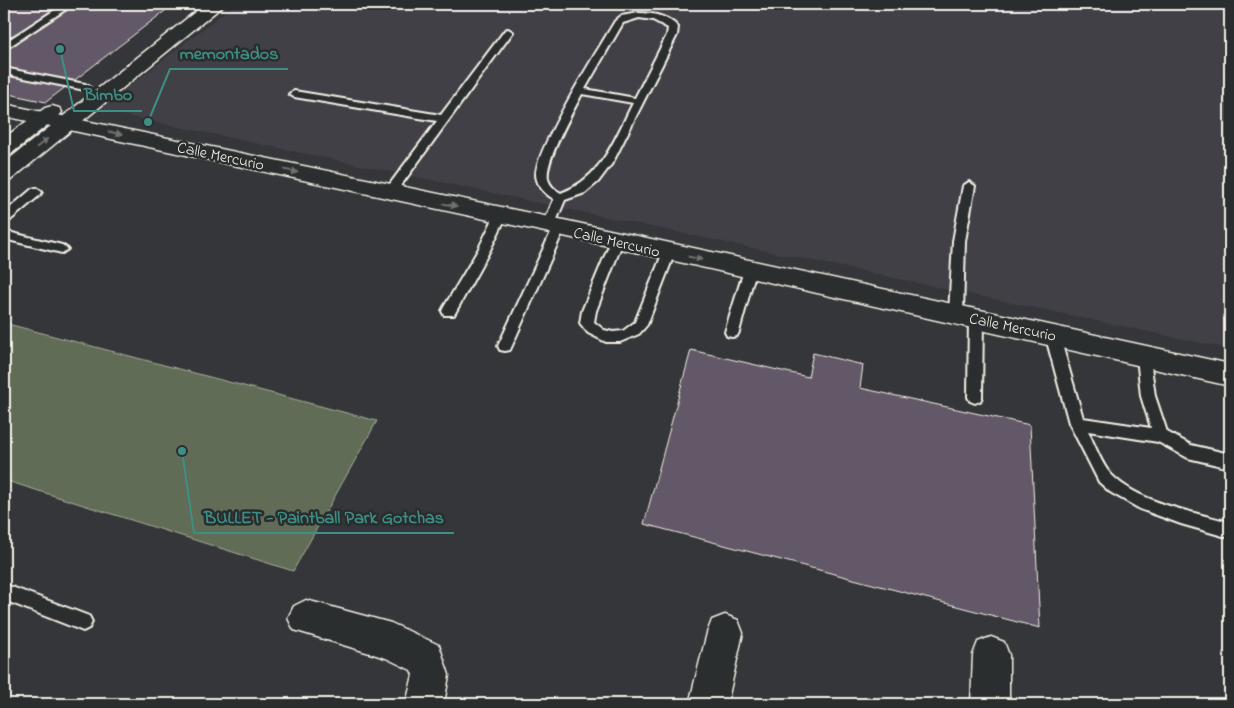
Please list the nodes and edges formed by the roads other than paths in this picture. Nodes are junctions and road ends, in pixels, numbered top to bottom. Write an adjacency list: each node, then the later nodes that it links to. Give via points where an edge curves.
1 (70, 4): 5 (lane)
2 (191, 4): 6 (main road)
3 (216, 4): 8 (main road)
4 (508, 32): 15 (lane)
5 (4, 48)
6 (108, 69): 8 (main road); 9 (main road)
7 (4, 71): 9 (lane)
8 (128, 73): 16 (main road)
9 (85, 87): 14 (main road)
10 (580, 91): 12 (lane); 12 (lane, via 622,18 634,15 666,21 672,27 672,35); 22 (lane, via 563,119 542,172 547,189)
11 (294, 94): 15 (lane)
12 (638, 101): 22 (lane, via 608,160 594,179 581,190)
13 (4, 110): 14 (main road, Calle Mercurio)
14 (43, 118): 16 (main road, Calle Mercurio); 17 (main road)
15 (444, 119): 21 (lane)
16 (68, 122): 18 (main road, one-way to 16); 21 (main road, Calle Mercurio, one-way to 21)
17 (4, 148)
18 (4, 174)
19 (968, 186): 32 (lane, via 959,241)
20 (36, 192): 24 (lane)
21 (390, 192): 23 (main road, Calle Mercurio, one-way to 23)
22 (560, 198): 25 (lane)
23 (501, 215): 25 (main road, Calle Mercurio); 31 (lane)
24 (4, 219)
25 (554, 226): 27 (main road, Calle Mercurio); 35 (lane)
26 (4, 235): 28 (lane)
27 (617, 241): 29 (main road, Calle Mercurio); 29 (lane, via 587,323 599,334 611,338 632,333 640,325)
28 (62, 249)
29 (669, 252): 30 (main road, Calle Mercurio, one-way to 30)
30 (750, 270): 32 (main road, Calle Mercurio); 33 (lane)
31 (449, 310)
32 (966, 316): 34 (main road, Calle Mercurio); 38 (lane)
33 (732, 332)
34 (1052, 334): 36 (main road, Calle Mercurio); 39 (lane)
35 (505, 346)
36 (1144, 356): 37 (main road, Calle Mercurio); 40 (lane, via 1148,396)
37 (1230, 375)
38 (975, 397)
39 (1076, 423): 40 (lane); 42 (lane, via 1105,478 1130,496 1165,512)
40 (1162, 436): 41 (lane, via 1188,451)
41 (1230, 461)
42 (1230, 530)
43 (4, 592): 45 (lane)
44 (306, 618): 48 (main road, via 390,641 426,658 431,675)
45 (83, 622)
46 (725, 634): 49 (main road)
47 (991, 655): 50 (main road)
48 (425, 704)
49 (708, 704)
50 (990, 704)

